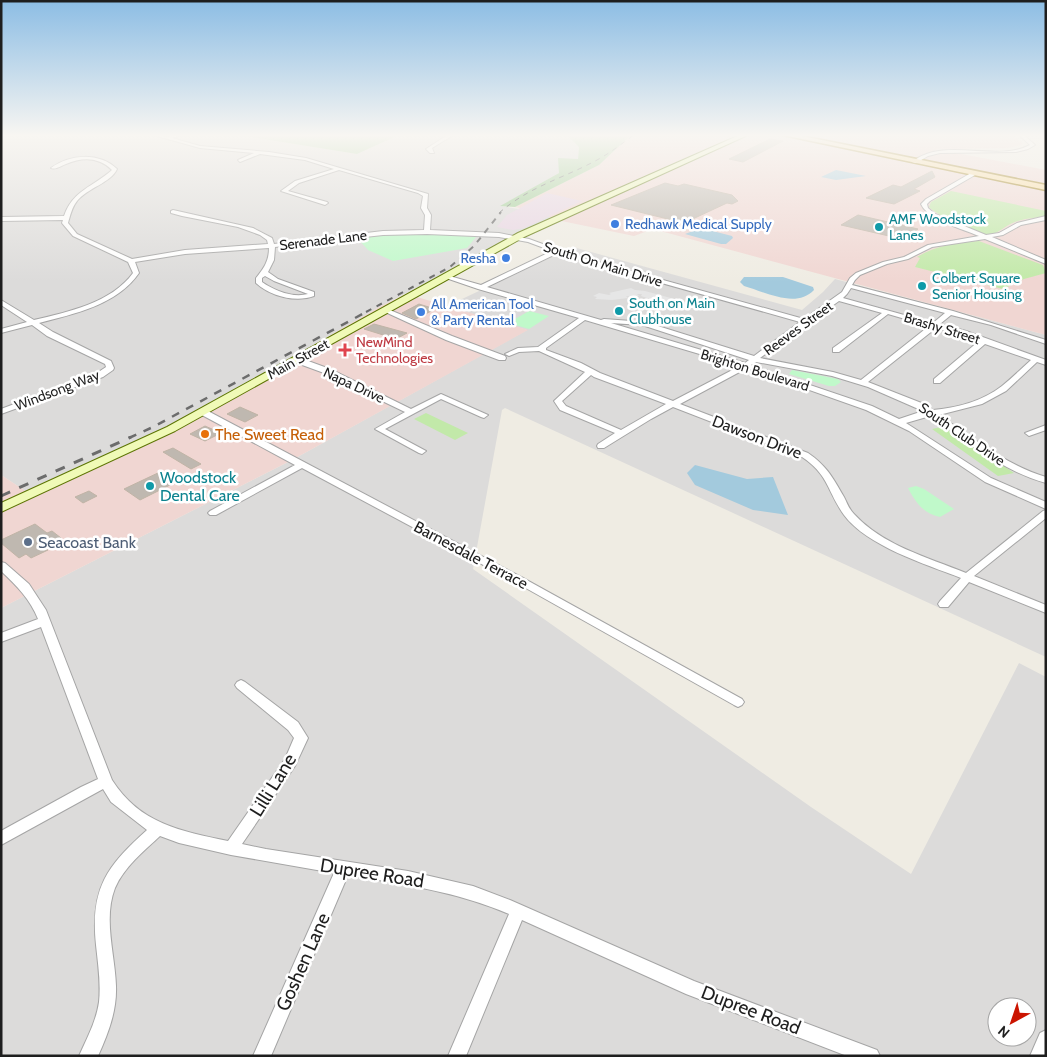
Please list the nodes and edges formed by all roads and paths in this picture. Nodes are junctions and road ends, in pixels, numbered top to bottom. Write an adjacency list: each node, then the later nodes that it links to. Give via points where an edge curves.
1 (100, 183): 12 (street, via 76,198)
2 (295, 183): 10 (street, via 284,191)
3 (393, 183): 15 (street, via 426,195)
4 (630, 183): 9 (main road, Main Street)
5 (639, 183): 9 (main road, Main Street)
6 (957, 183): 16 (street, via 928,200 924,204 926,209 932,215)
7 (1022, 183): 8 (main road)
8 (1046, 188)
9 (592, 202): 17 (main road, Main Street)
10 (325, 203)
11 (173, 212): 18 (street, via 258,231 270,239)
12 (66, 218): 14 (street); 20 (street, via 65,223 75,235)
13 (1046, 218): 16 (street, Reeves Street)
14 (1, 219)
15 (427, 232): 17 (street, Serenade Lane); 18 (street, Serenade Lane, via 383,233)
16 (983, 237): 21 (street); 24 (street, Reeves Street, via 930,246 912,256 858,274)
17 (516, 238): 19 (street, South On Main Drive); 23 (main road, Main Street)
18 (272, 246): 20 (street, Serenade Lane, via 199,251); 22 (street, via 272,260)
19 (558, 252): 25 (street); 33 (street, South On Main Drive)
20 (131, 262): 32 (street, via 136,273 126,286 106,298)
21 (1046, 262)
22 (265, 273): 22 (street, via 258,281 265,287 300,299 312,295)
23 (446, 277): 25 (street, Brighton Boulevard); 28 (main road, Main Street)
24 (849, 286): 26 (street, Reeves Street); 30 (street)
25 (480, 288): 31 (street, Brighton Boulevard)
26 (838, 298): 29 (street, Brashy Street); 33 (street, Reeves Street)
27 (1, 302): 32 (street, Windsong Way)
28 (385, 310): 38 (street, via 449,338 506,356 518,350); 41 (main road, Main Street)
29 (887, 312): 34 (street, Brashy Street); 39 (street)
30 (950, 312): 34 (street); 37 (street)
31 (586, 319): 38 (street); 40 (street, South Club Drive, via 643,323); 44 (street, Brighton Boulevard)
32 (32, 322): 35 (street); 49 (street, Windsong Way, via 108,363 110,368 100,375)
33 (806, 322): 40 (street, Reeves Street)
34 (935, 326): 36 (street, Brashy Street); 47 (street)
35 (1, 331)
36 (984, 341): 42 (street, Brashy Street); 46 (street)
37 (1046, 342)
38 (541, 349): 45 (street, Dawson Drive)
39 (836, 350)
40 (756, 359): 44 (street, Reeves Street); 47 (street, South Club Drive)
41 (297, 360): 50 (main road, Main Street); 51 (street, Napa Drive)
42 (1035, 360): 43 (street, Brashy Street); 52 (street, via 1000,391 972,405)
43 (1046, 363)
44 (745, 366): 48 (street, Reeves Street); 54 (street, Brighton Boulevard, via 833,395)
45 (590, 372): 48 (street, Dawson Drive); 56 (street, via 558,401 563,408)
46 (937, 380)
47 (862, 382): 52 (street, South Club Drive)
48 (673, 404): 56 (street, Reeves Street); 67 (street, Dawson Drive, via 804,455 826,473 848,514 865,530 905,552)
49 (1, 412)
50 (203, 412): 60 (street, Barnesdale Terrace); 63 (main road, Main Street, via 150,440)
51 (411, 412): 53 (street, via 441,396); 59 (street, via 379,429)
52 (934, 413): 54 (street); 61 (street, South Club Drive, via 1004,463)
53 (484, 415)
54 (900, 422): 62 (street, Brighton Boulevard, via 988,480)
55 (1046, 427): 57 (street)
56 (622, 433): 58 (street, Reeves Street)
57 (1029, 433)
58 (602, 446)
59 (422, 451)
60 (302, 465): 64 (street); 73 (street, Barnesdale Terrace, via 519,580)
61 (1046, 480)
62 (1046, 506)
63 (1, 508)
64 (213, 513)
65 (1046, 513): 67 (street)
66 (1, 565): 70 (street, Dupree Road, via 33,598)
67 (968, 576): 68 (street); 69 (street, Dawson Drive)
68 (944, 604)
69 (1046, 610)
70 (45, 622): 71 (street); 74 (street, Dupree Road)
71 (1, 638)
72 (241, 685): 77 (street, Lilli Lane, via 293,726 301,738 290,762)
73 (738, 702)
74 (106, 782): 75 (street, Dupree Road, via 116,798); 76 (street)
75 (158, 829): 77 (street, Dupree Road); 81 (street, via 129,857 108,887 103,924 108,1001 100,1032)
76 (1, 840)
77 (231, 849): 78 (street, Dupree Road)
78 (344, 868): 79 (street, Dupree Road, via 441,885 473,893); 82 (street, Goshen Lane)
79 (518, 911): 83 (street); 84 (street, Dupree Road, via 692,988)
80 (1046, 1039): 85 (street)
81 (88, 1056)
82 (262, 1056)
83 (457, 1056)
84 (871, 1056)
85 (1040, 1056)

